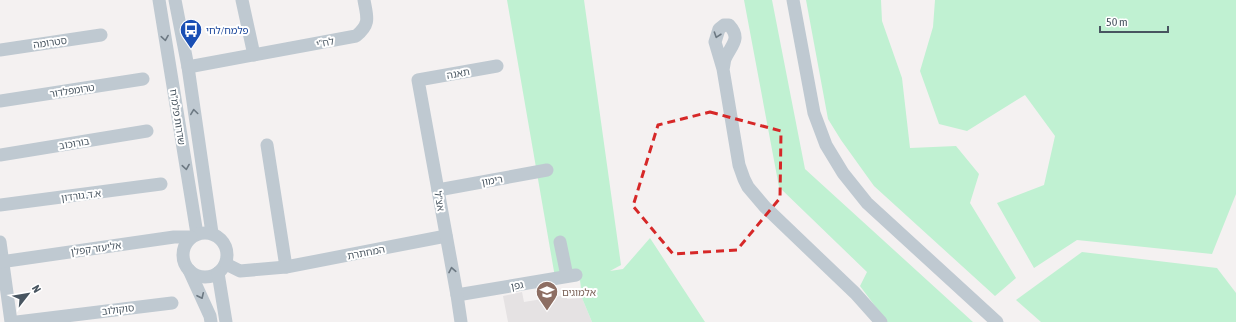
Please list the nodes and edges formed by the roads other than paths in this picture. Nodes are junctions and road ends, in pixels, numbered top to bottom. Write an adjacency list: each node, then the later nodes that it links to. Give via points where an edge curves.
1 (159, 0): 23 (street, שדרות פלמ"ח, one-way to 23)
2 (176, 0): 10 (street, שדרות פלמ"ח)
3 (242, 0): 8 (street)
4 (364, 0): 8 (street, לח"י, via 368,22 356,36)
5 (793, 0): 39 (street, via 814,113 826,145 843,173 867,203)
6 (101, 35): 7 (street, סטרומה)
7 (0, 50)
8 (254, 55): 10 (street, לח"י)
9 (497, 66): 13 (street, תאנה)
10 (188, 68): 22 (street, שדרות פלמ"ח, one-way to 10)
11 (723, 69): 38 (street, via 739,165 748,187)
12 (143, 79): 14 (street, טרומפלדור)
13 (418, 80): 20 (street, אצ"ל)
14 (0, 101)
15 (147, 131): 17 (street, בורוכוב)
16 (267, 146): 28 (street)
17 (0, 156)
18 (547, 170): 20 (street, רימון)
19 (161, 184): 21 (street, א.ד. גורדון)
20 (438, 190): 24 (street, אצ"ל)
21 (0, 205)
22 (212, 233): 23 (street, via 202,232); 29 (street, via 224,242 227,249 228,257)
23 (194, 235): 27 (street, אליעזר קפלן); 30 (street, via 186,242 184,249 183,256)
24 (446, 236): 28 (street, המחתרת); 31 (street, אצ"ל, one-way to 24)
25 (0, 242): 27 (street)
26 (560, 242): 31 (street, גפן, via 572,275)
27 (1, 262): 33 (street)
28 (286, 267): 29 (street, המחתרת, via 240,271)
29 (222, 269): 30 (street, via 213,276 202,277); 36 (street)
30 (189, 270): 35 (street, one-way to 35)
31 (457, 295): 37 (street, אצ"ל)
32 (172, 303): 34 (street, סוקולוב)
33 (11, 322)
34 (17, 322)
35 (211, 322)
36 (226, 322)
37 (461, 322)
38 (881, 322)
39 (997, 322)

